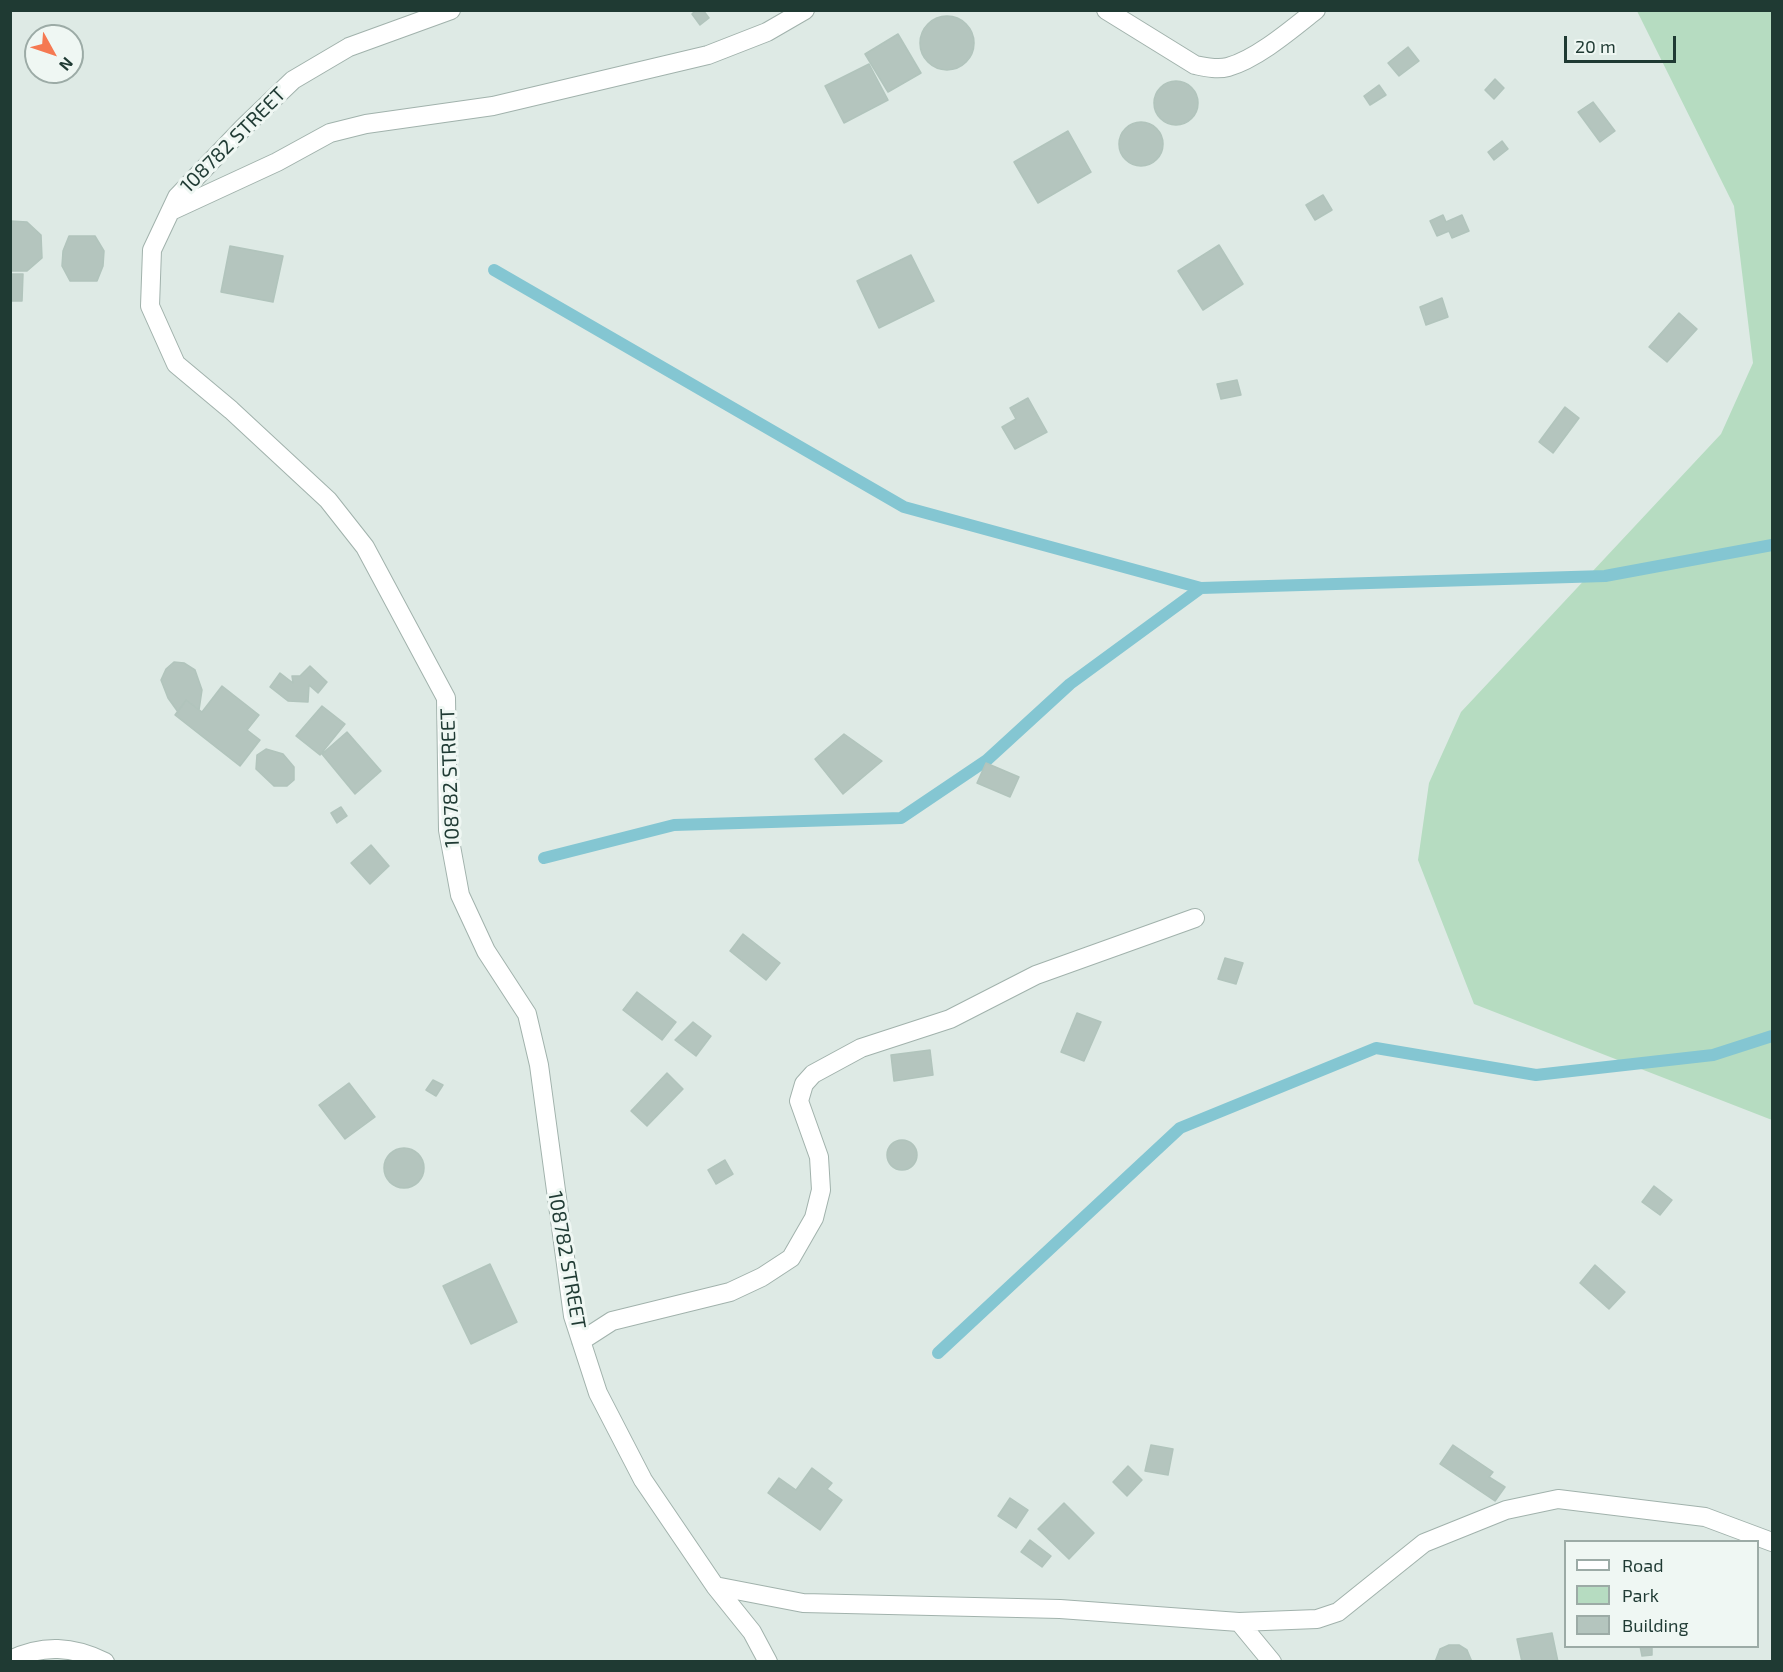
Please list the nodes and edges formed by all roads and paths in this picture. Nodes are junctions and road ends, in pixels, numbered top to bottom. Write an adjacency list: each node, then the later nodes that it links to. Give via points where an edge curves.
1 (451, 10): 5 (street, 108782 STREET, via 349,47 293,80 177,197)
2 (805, 10): 5 (street, via 767,32 708,55 493,106 330,133)
3 (1106, 10): 4 (street, via 1195,65 1211,68 1226,68 1248,59)
4 (1316, 10)
5 (171, 211): 7 (street, 108782 STREET, via 152,250 150,306 176,364 328,500 365,547 446,698 448,830 460,895 486,951 527,1014 539,1065 573,1316)
6 (1195, 918): 7 (street, via 1036,975 950,1019 861,1048 813,1074 804,1084 798,1101 819,1157 821,1190 814,1218 791,1258 730,1292 612,1322)
7 (581, 1341): 9 (street, 108782 STREET, via 598,1393 643,1479)
8 (1773, 1542): 10 (street, via 1705,1517 1558,1499 1541,1501 1506,1510 1424,1543 1328,1617)
9 (715, 1586): 10 (street, via 803,1603 1060,1610); 13 (street, 108782 STREET, via 752,1632)
10 (1239, 1622): 14 (street)
11 (10, 1660): 12 (street, via 30,1651 52,1648 73,1649)
12 (105, 1662)
13 (768, 1662)
14 (1272, 1662)

